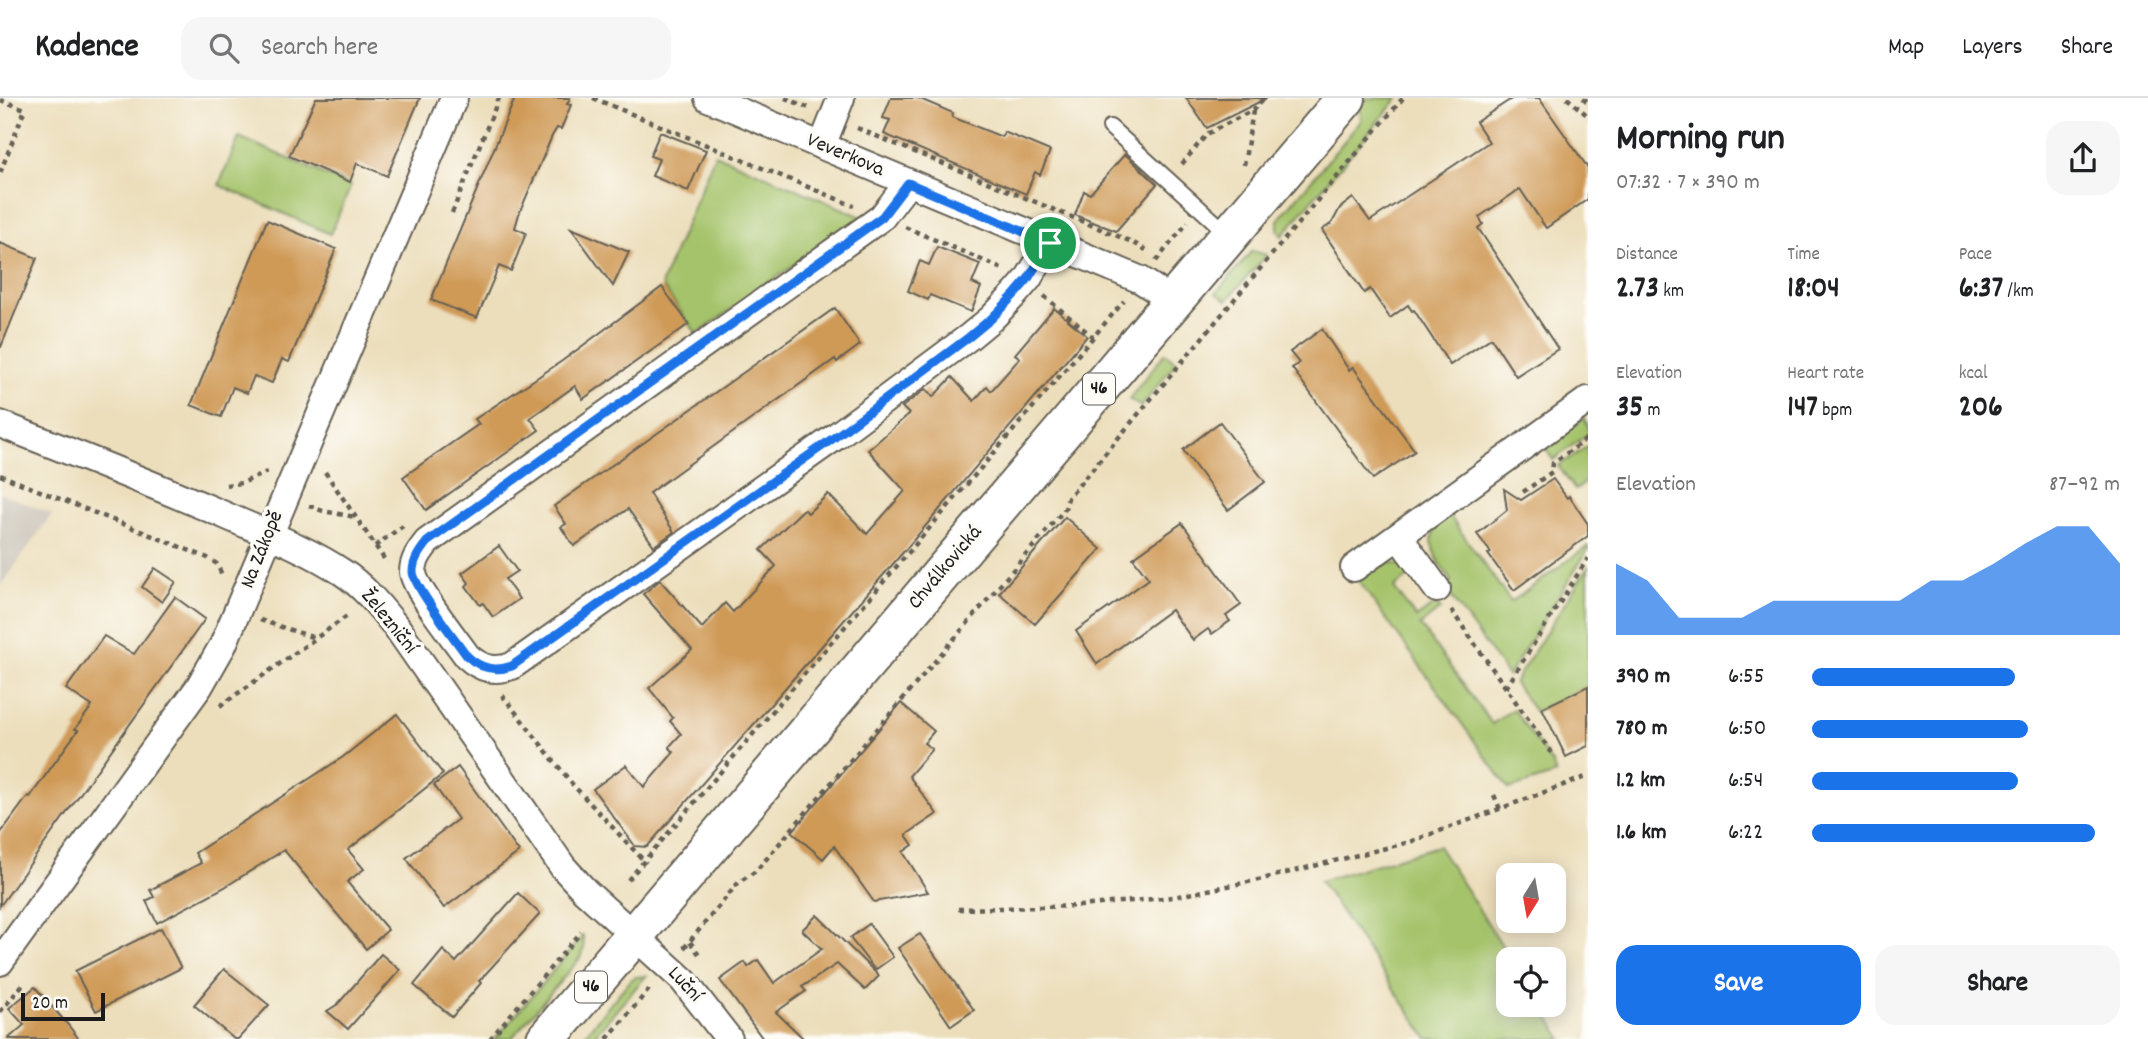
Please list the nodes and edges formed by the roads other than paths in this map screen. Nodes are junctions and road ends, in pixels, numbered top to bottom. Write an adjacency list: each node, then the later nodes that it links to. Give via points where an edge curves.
1 (454, 98): 13 (street, Na Zákopě)
2 (708, 98): 6 (street, Veverkova)
3 (1346, 98): 8 (main road, Chválkovická / 46)
4 (837, 108): 6 (street)
5 (1110, 127): 8 (lane)
6 (822, 146): 7 (street, Veverkova)
7 (908, 183): 9 (street, Veverkova); 9 (street, via 882,217 427,542 414,563 413,575 467,656 492,669 512,666 992,318 1028,279)
8 (1229, 235): 10 (main road, Chválkovická / 46)
9 (1050, 243): 10 (street, Veverkova, via 1141,280)
10 (1173, 301): 17 (main road, Chválkovická / 46)
11 (1588, 400): 14 (street)
12 (0, 424): 13 (street, Železniční)
13 (269, 535): 17 (street, Železniční, via 344,573 374,600 563,867); 18 (street, Na Zákopě, via 233,623 199,687)
14 (1399, 537): 15 (street); 16 (street)
15 (1354, 568)
16 (1437, 589)
17 (635, 935): 19 (main road, Chválkovická / 46); 20 (street, Luční, via 691,990)
18 (0, 962)
19 (546, 1039)
20 (729, 1039)

